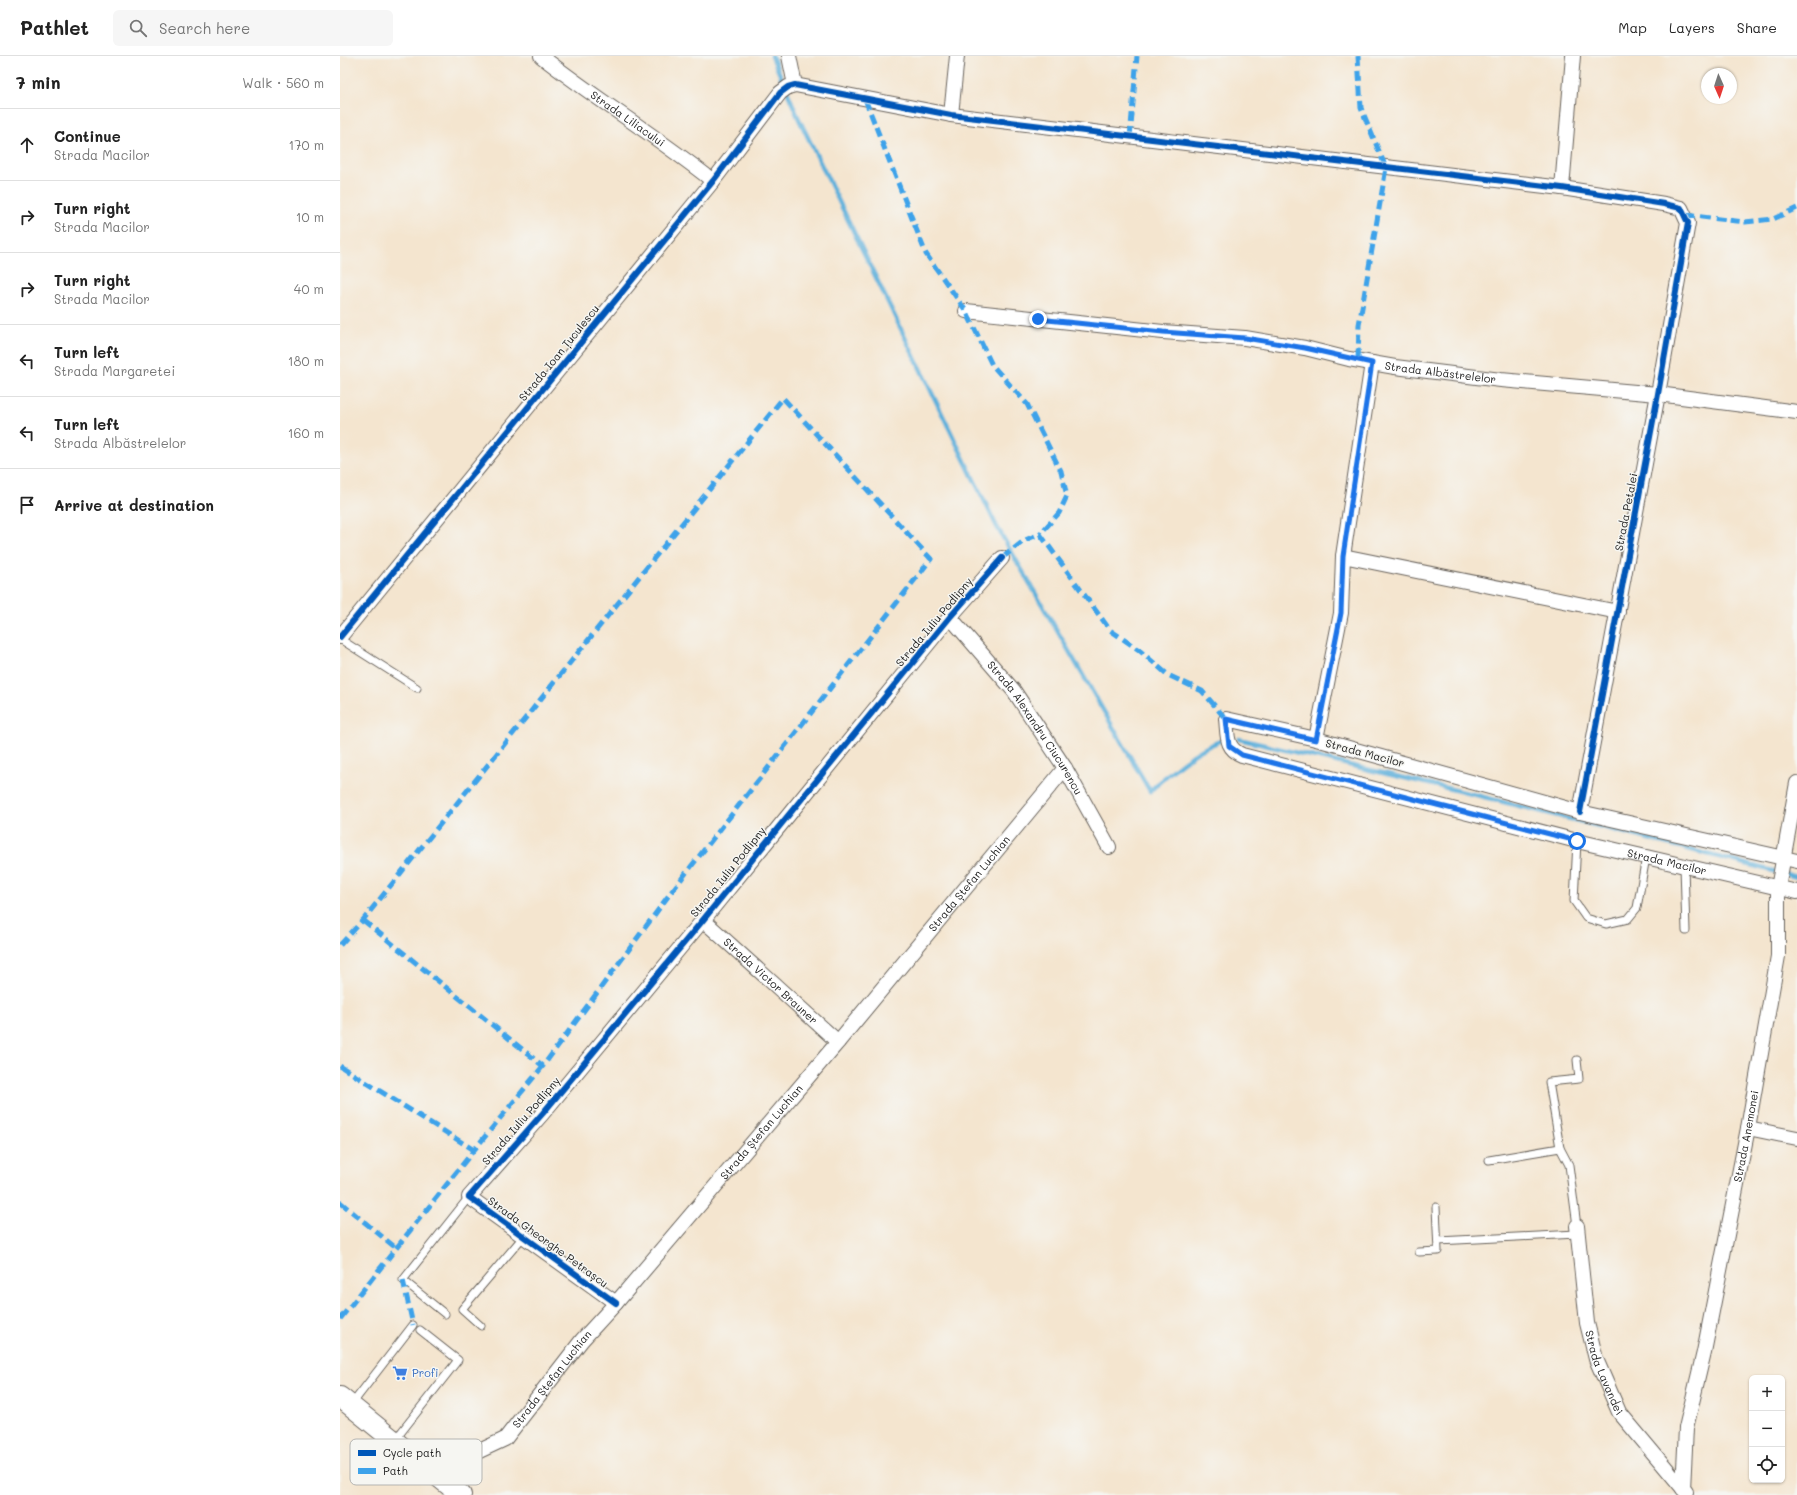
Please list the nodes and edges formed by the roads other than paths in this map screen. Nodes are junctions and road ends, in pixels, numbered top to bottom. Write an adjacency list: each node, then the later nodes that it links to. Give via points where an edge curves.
1 (541, 56): 7 (street, Strada Liliacului)
2 (789, 56): 5 (street)
3 (957, 56): 6 (street)
4 (1573, 56): 8 (street)
5 (796, 85): 6 (street); 7 (street, Strada Ioan Țuculescu, via 780,93)
6 (951, 115): 8 (street)
7 (713, 181): 17 (street, Strada Ioan Țuculescu)
8 (1562, 188): 11 (street, Strada Petalei, via 1664,204 1681,208 1686,215 1688,223)
9 (966, 311): 10 (street, Strada Albăstrelelor, via 1245,338)
10 (1372, 363): 11 (street, Strada Albăstrelelor, via 1501,380); 13 (street)
11 (1658, 394): 12 (street, Strada Albăstrelelor); 15 (street, Strada Petalei)
12 (1797, 412)
13 (1343, 556): 15 (street); 19 (street, via 1341,613)
14 (1002, 558): 16 (street, Strada Iuliu Podlipny)
15 (1618, 612): 22 (street, Strada Petalei)
16 (950, 617): 20 (street, Strada Alexandru Ciucurencu, via 1014,691); 30 (street, Strada Iuliu Podlipny)
17 (340, 638): 18 (lane)
18 (417, 688)
19 (1316, 740): 22 (street, Strada Macilor); 23 (street, Strada Macilor, via 1226,719 1229,746 1242,755)
20 (1065, 768): 24 (street, Strada Alexandru Ciucurencu); 32 (street, Strada Ștefan Luchian)
21 (1797, 783): 26 (street, Strada Anemonei)
22 (1580, 812): 26 (street, Strada Macilor)
23 (1577, 841): 25 (street, Strada Macilor); 25 (lane, via 1574,901 1586,918 1606,924 1628,918 1637,908)
24 (1109, 847)
25 (1646, 857): 27 (street, Strada Macilor)
26 (1788, 861): 28 (street, Strada Anemonei)
27 (1684, 866): 28 (street, Strada Macilor); 31 (lane)
28 (1779, 885): 29 (street, Strada Macilor); 34 (street, Strada Anemonei, via 1778,956)
29 (1797, 892)
30 (703, 920): 32 (street, Strada Victor Brauner); 38 (street, Strada Iuliu Podlipny, via 543,1113)
31 (1686, 931)
32 (838, 1042): 44 (street, Strada Ștefan Luchian)
33 (1577, 1060): 36 (lane, via 1579,1079 1549,1082)
34 (1748, 1128): 35 (street); 53 (street, Strada Anemonei, via 1704,1352 1686,1428)
35 (1797, 1138)
36 (1560, 1148): 37 (lane); 40 (lane, via 1569,1165)
37 (1489, 1160)
38 (469, 1197): 41 (street, Strada Gheorghe Petrașcu); 45 (lane, via 403,1280)
39 (1436, 1207): 42 (lane)
40 (1577, 1230): 42 (lane); 53 (street, Strada Lavandei, via 1587,1323 1596,1359 1619,1412)
41 (523, 1237): 44 (street, Strada Gheorghe Petrașcu); 47 (lane, via 462,1309)
42 (1438, 1241): 43 (lane, via 1438,1251)
43 (1419, 1252)
44 (616, 1303): 52 (street, Strada Ștefan Luchian, via 582,1340 505,1439)
45 (445, 1314)
46 (414, 1325): 49 (lane)
47 (481, 1326)
48 (420, 1330): 51 (lane, via 458,1360)
49 (346, 1401): 50 (street)
50 (390, 1439)
51 (395, 1439)
52 (482, 1450)
53 (1685, 1492)

